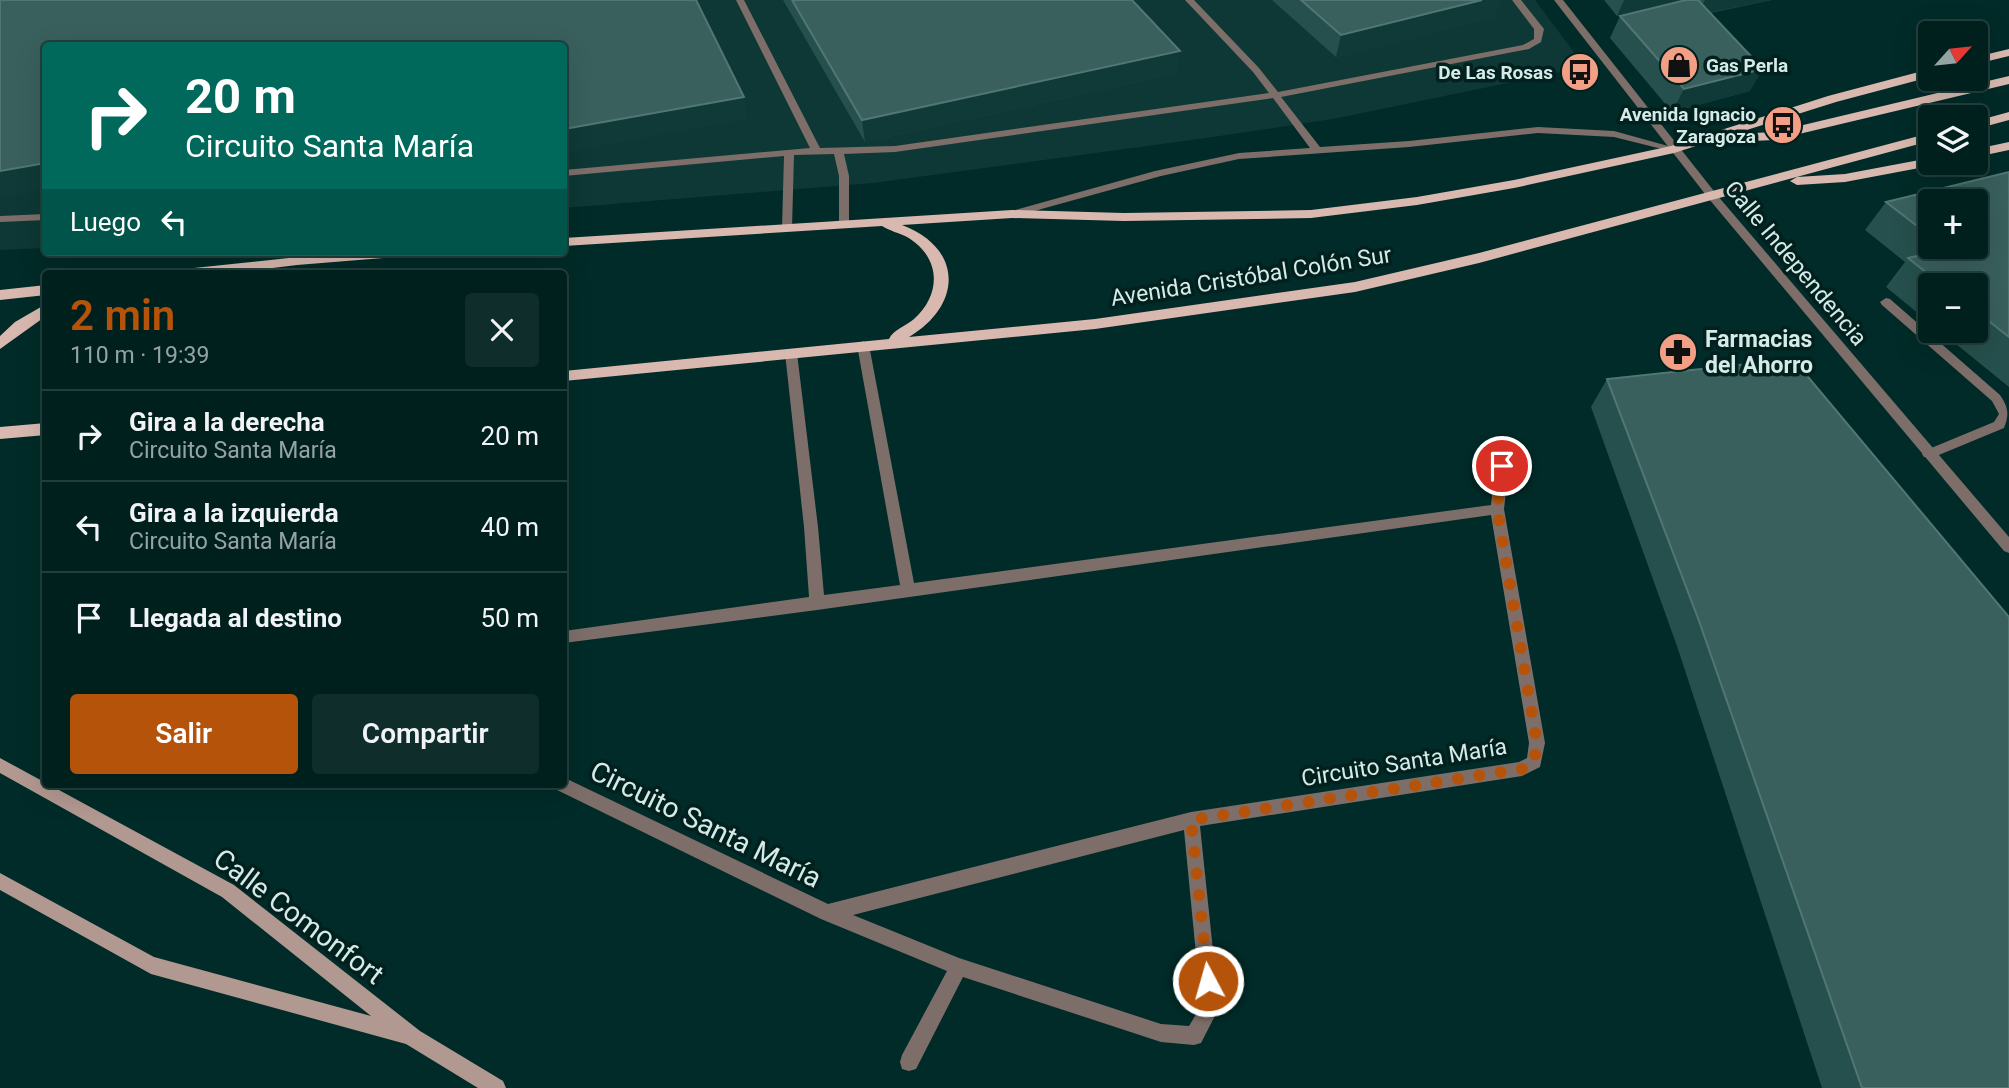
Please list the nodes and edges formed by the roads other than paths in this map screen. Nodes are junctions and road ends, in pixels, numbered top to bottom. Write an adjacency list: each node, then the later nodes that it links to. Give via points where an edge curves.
1 (740, 0): 17 (street)
2 (1189, 0): 9 (street)
3 (1516, 0): 9 (street, via 1539,29 1538,40 1526,47)
4 (1558, 0): 15 (street, Calle Independencia)
5 (2009, 52): 6 (main road)
6 (1988, 58)
7 (1918, 76): 12 (main road)
8 (2009, 80): 12 (main road, via 1774,136)
9 (1275, 95): 18 (street, via 895,149); 19 (street)
10 (2009, 116): 11 (main road)
11 (1988, 122)
12 (1709, 139): 15 (main road)
13 (1918, 140): 23 (main road, Avenida Cristóbal Colón Sur)
14 (2009, 146): 16 (main road)
15 (1674, 149): 19 (street, via 1614,134 1560,130); 24 (street, Calle Independencia); 25 (main road, via 1429,199 1311,214)
16 (1988, 150)
17 (816, 151): 18 (street); 20 (street)
18 (838, 151): 29 (street, via 844,176)
19 (1318, 151): 25 (street, via 1212,161)
20 (789, 152): 22 (street); 30 (street)
21 (1918, 164): 23 (main road, via 1845,178)
22 (567, 173)
23 (1762, 184): 24 (main road, Avenida Cristóbal Colón Sur)
24 (1713, 197): 38 (main road, Avenida Cristóbal Colón Sur, via 1355,287 1095,324); 47 (street, Calle Independencia)
25 (1012, 214): 28 (main road)
26 (42, 217): 27 (street)
27 (0, 219)
28 (875, 222): 29 (main road); 38 (main road, via 894,226 925,243 942,266 944,280 934,309 907,334)
29 (844, 224): 30 (main road)
30 (787, 228): 31 (main road)
31 (567, 242)
32 (353, 256): 33 (main road)
33 (218, 270)
34 (42, 290): 35 (main road)
35 (0, 295)
36 (1886, 302): 47 (street, via 1996,398 2006,414 1999,425)
37 (42, 312): 39 (main road)
38 (887, 343): 40 (main road, Avenida Cristóbal Colón Sur)
39 (0, 344)
40 (863, 345): 41 (main road, Avenida Cristóbal Colón Sur); 51 (street)
41 (791, 353): 42 (main road, Avenida Cristóbal Colón Sur); 52 (street)
42 (567, 376)
43 (0, 419): 44 (main road)
44 (42, 429)
45 (42, 429): 46 (main road)
46 (0, 433)
47 (1929, 454): 50 (street, Calle Independencia)
48 (1502, 466): 49 (street, Circuito Santa María)
49 (1497, 509): 51 (street); 56 (street, Circuito Santa María, via 1537,743 1534,762 1522,769)
50 (2009, 547)
51 (908, 591): 52 (street)
52 (817, 604): 53 (street)
53 (567, 637)
54 (0, 765): 60 (main road, Calle Comonfort, via 228,891)
55 (567, 787): 58 (street, Circuito Santa María)
56 (1191, 820): 58 (street, Circuito Santa María); 59 (street, Circuito Santa María, via 1210,1008 1194,1036 1161,1033)
57 (0, 881): 60 (main road, Calle Comonfort, via 151,965)
58 (827, 913): 59 (street, Circuito Santa María)
59 (960, 967): 61 (street)
60 (413, 1038): 62 (main road, Calle Comonfort)
61 (909, 1062)
62 (496, 1088)

